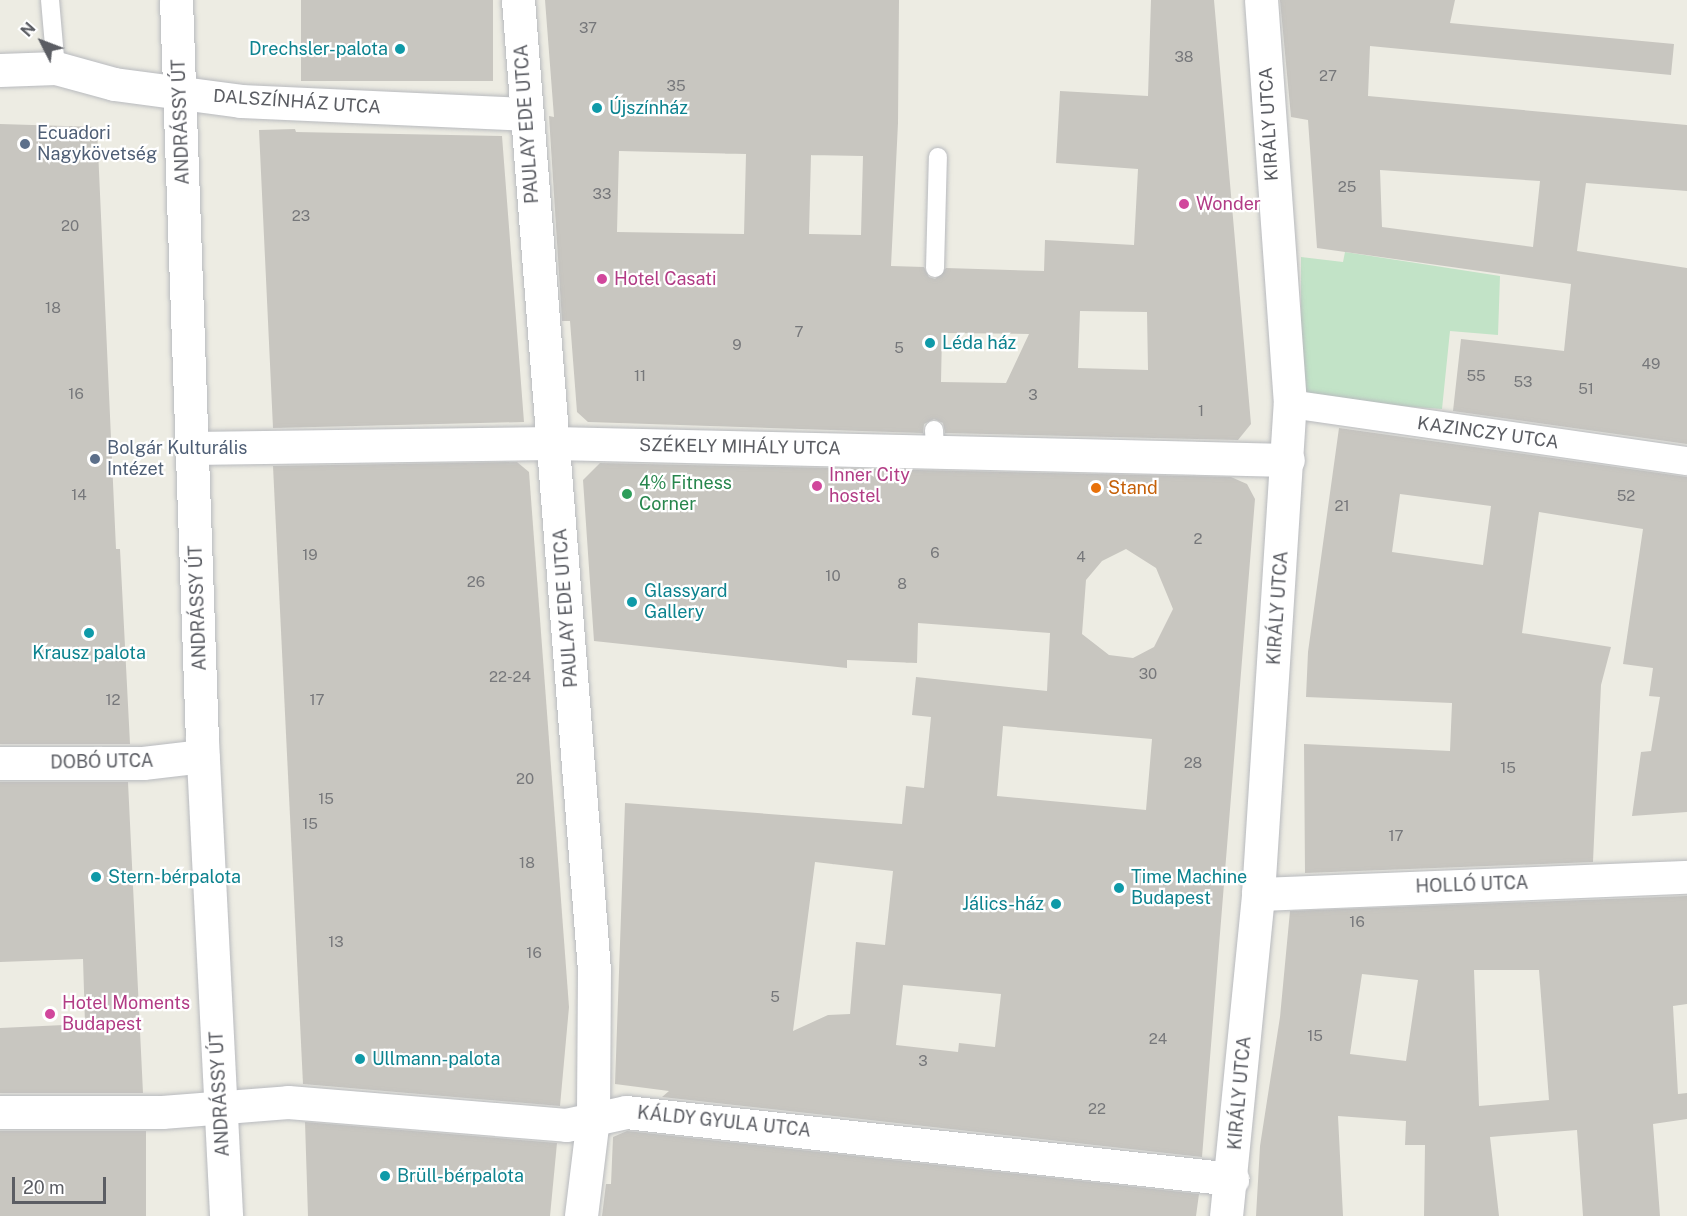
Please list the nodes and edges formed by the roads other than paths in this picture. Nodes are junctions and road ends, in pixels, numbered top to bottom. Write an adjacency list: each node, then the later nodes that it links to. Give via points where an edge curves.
1 (50, 0): 5 (lane)
2 (176, 0): 7 (street, ANDRÁSSY ÚT)
3 (518, 0): 8 (street, PAULAY EDE UTCA)
4 (1261, 0): 11 (street, KIRÁLY UTCA)
5 (56, 68): 6 (street, DALSZÍNHÁZ UTCA); 7 (street, DALSZÍNHÁZ UTCA, via 114,84)
6 (0, 70)
7 (180, 93): 8 (street, DALSZÍNHÁZ UTCA, via 242,101); 13 (street, ANDRÁSSY ÚT)
8 (525, 114): 12 (street, PAULAY EDE UTCA)
9 (938, 157): 10 (lane)
10 (935, 268)
11 (1290, 404): 14 (street, KIRÁLY UTCA); 15 (street, KAZINCZY UTCA)
12 (553, 443): 13 (street, SZÉKELY MIHÁLY UTCA); 14 (street, SZÉKELY MIHÁLY UTCA, via 934,441); 22 (street, PAULAY EDE UTCA, via 594,970)
13 (192, 448): 16 (street, ANDRÁSSY ÚT)
14 (1288, 460): 19 (street, KIRÁLY UTCA)
15 (1687, 461)
16 (203, 756): 17 (street, DOBÓ UTCA, via 143,763); 20 (street, ANDRÁSSY ÚT)
17 (0, 763)
18 (1687, 877): 19 (street, HOLLÓ UTCA)
19 (1258, 894): 23 (street, KIRÁLY UTCA)
20 (222, 1108): 21 (street, KÁLDY GYULA UTCA); 22 (street, KÁLDY GYULA UTCA, via 288,1102 566,1125); 24 (street, ANDRÁSSY ÚT)
21 (0, 1112)
22 (593, 1119): 23 (street, KÁLDY GYULA UTCA, via 626,1112); 25 (street, PAULAY EDE UTCA)
23 (1232, 1179): 26 (street, KIRÁLY UTCA)
24 (225, 1216)
25 (581, 1216)
26 (1226, 1216)

